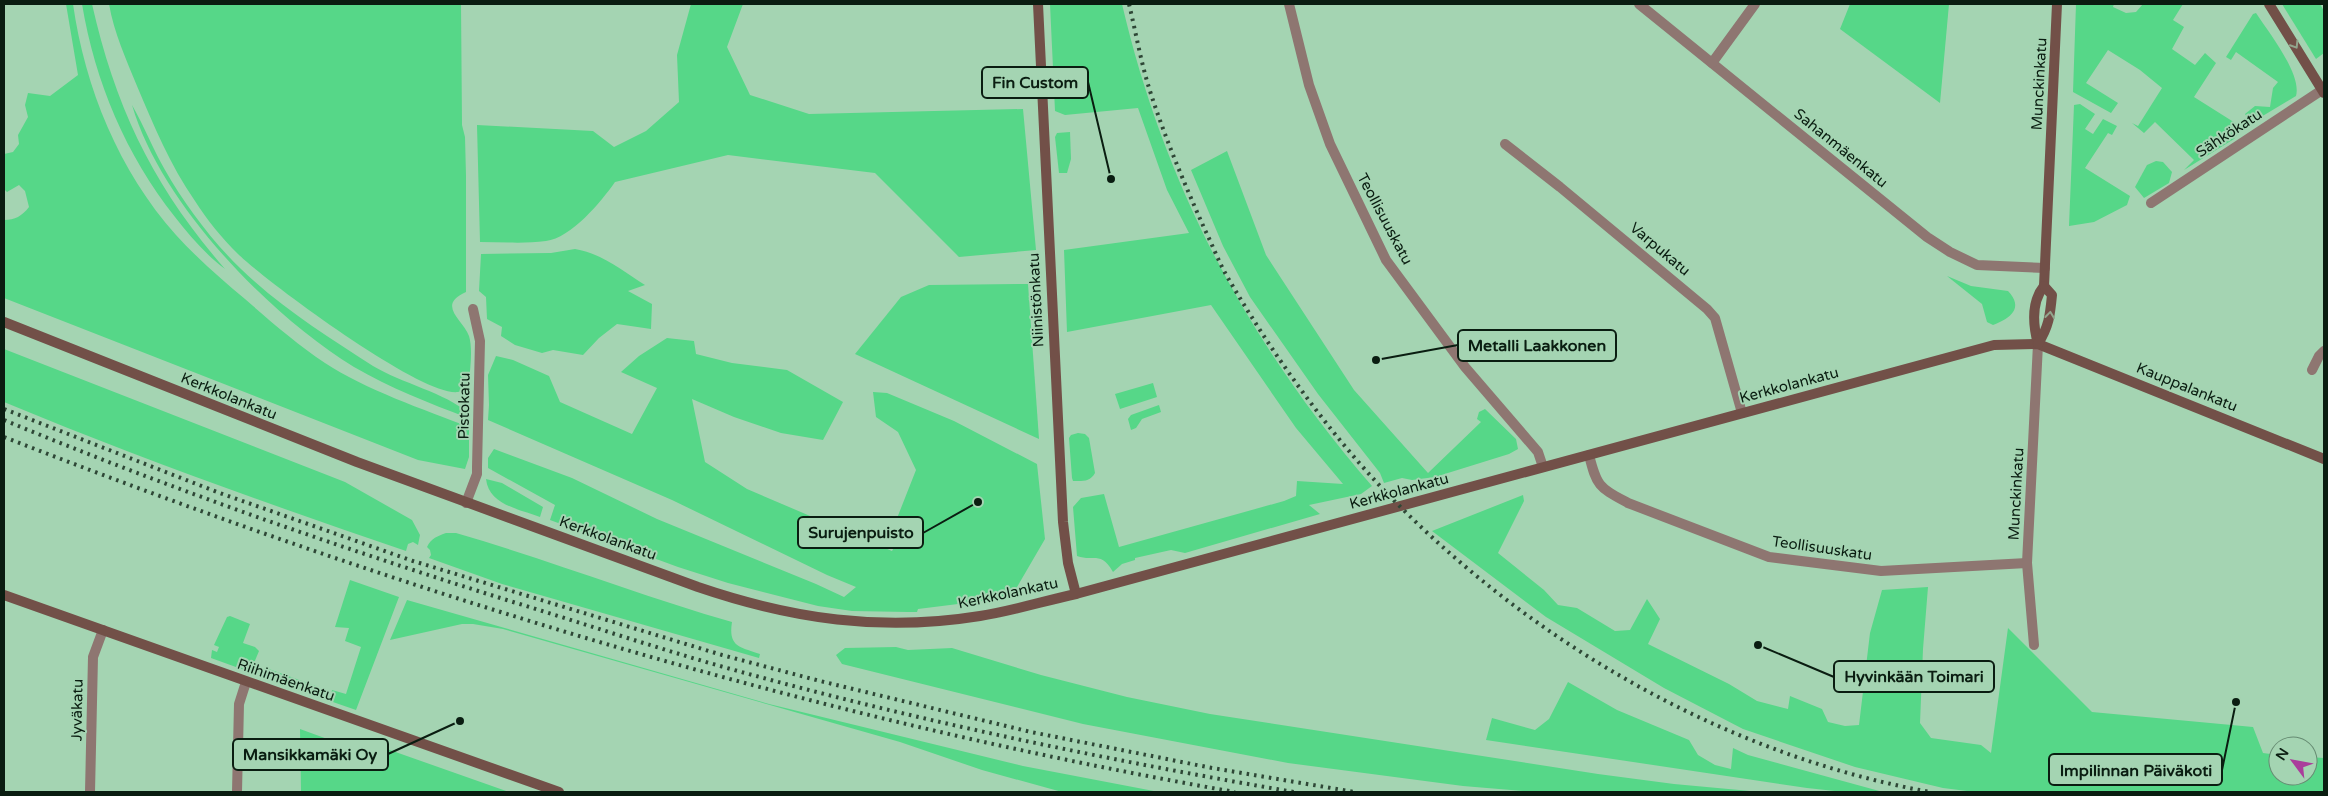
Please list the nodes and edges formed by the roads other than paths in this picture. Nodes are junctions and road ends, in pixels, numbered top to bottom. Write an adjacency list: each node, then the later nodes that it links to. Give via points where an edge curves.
1 (1038, 4): 24 (main road, Niinistönkatu, via 1063,522)
2 (1289, 4): 21 (street, Teollisuuskatu, via 1309,85 1330,144 1386,260 1465,367 1538,452)
3 (1639, 4): 7 (street, Sahanmäenkatu)
4 (1755, 4): 7 (street)
5 (2057, 4): 11 (main road, Munckinkatu)
6 (2269, 4): 8 (main road, one-way to 8)
7 (1712, 63): 11 (street, Sahanmäenkatu, via 1927,237 1950,252 1985,267)
8 (2324, 91): 10 (street, Sähkökatu)
9 (1505, 144): 18 (street, Varpukatu, via 1707,309 1714,318)
10 (2151, 202)
11 (2045, 268): 12 (main road, Munckinkatu)
12 (2044, 286): 15 (main road, Munckinkatu, via 2037,295 2034,326); 15 (main road, Munckinkatu, one-way to 12, via 2050,316 2052,295)
13 (473, 309): 22 (street, Pistokatu, via 480,340 478,451 477,474)
14 (4, 322): 22 (main road, Kerkkolankatu)
15 (2038, 344): 18 (main road, Kerkkolankatu, via 1994,345); 20 (main road, Kauppalankatu); 23 (street, Munckinkatu)
16 (2324, 351): 17 (street)
17 (2312, 370)
18 (1742, 413): 19 (main road, Kerkkolankatu)
19 (1589, 454): 21 (main road, Kerkkolankatu); 23 (street, Teollisuuskatu, via 1597,482 1615,496 1769,557 1881,571)
20 (2324, 459)
21 (1543, 467): 24 (main road, Kerkkolankatu)
22 (466, 503): 24 (main road, Kerkkolankatu, via 743,602 803,616 862,623 929,622 981,616)
23 (2027, 563): 27 (street, Munckinkatu)
24 (1076, 594)
25 (4, 595): 26 (main road, Riihimäenkatu)
26 (103, 630): 28 (main road, Riihimäenkatu); 29 (street, Jyväkatu, via 92,657)
27 (2034, 645)
28 (246, 682): 30 (street, via 239,704); 31 (main road, Riihimäenkatu)
29 (90, 792)
30 (237, 792)
31 (559, 792)

